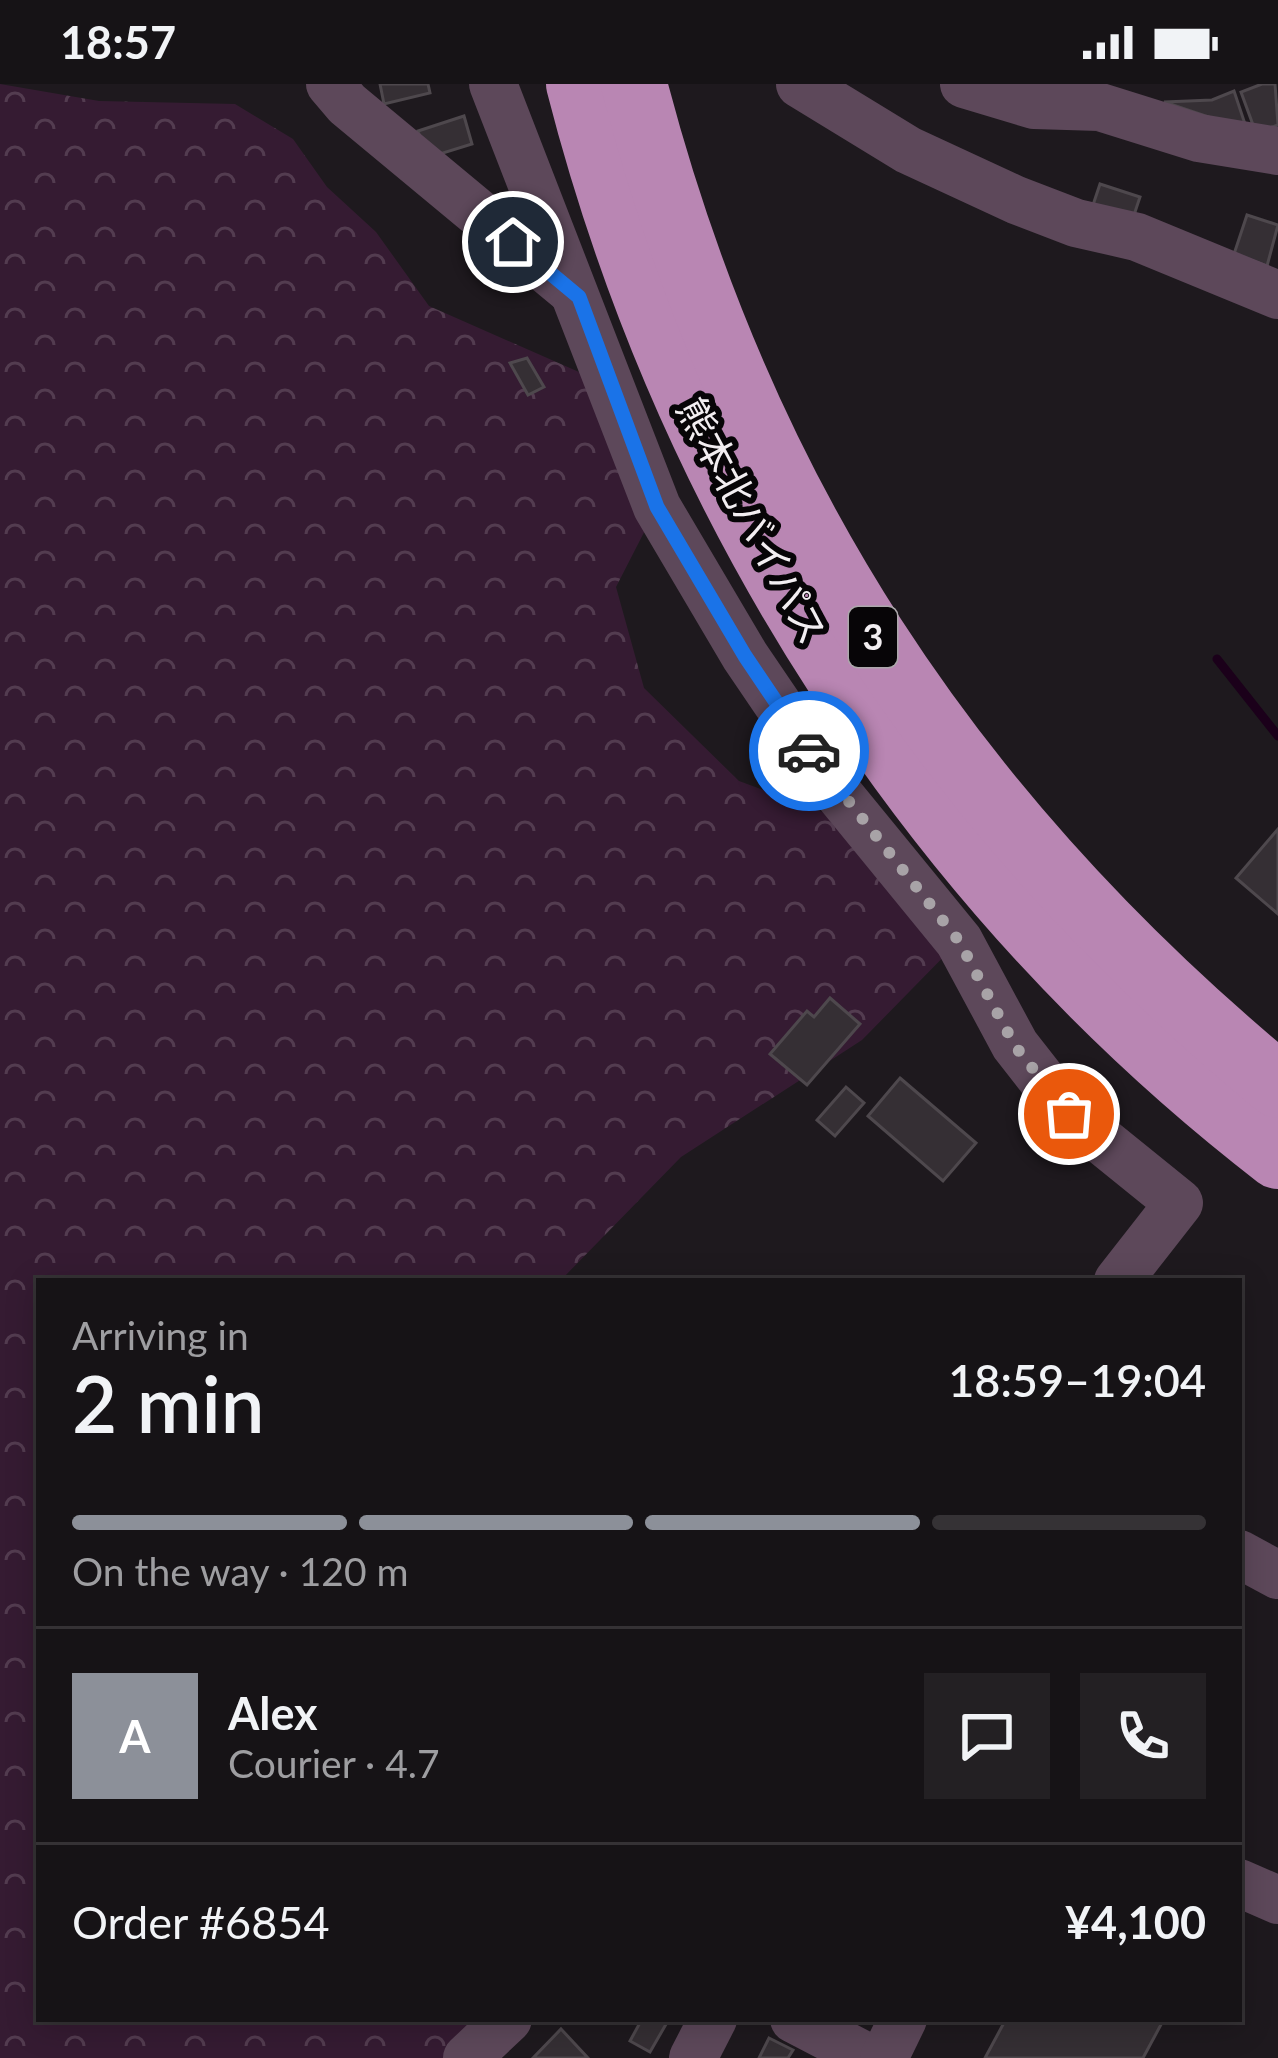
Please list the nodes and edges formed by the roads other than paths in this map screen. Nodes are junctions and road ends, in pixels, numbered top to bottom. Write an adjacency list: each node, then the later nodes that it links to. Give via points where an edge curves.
1 (330, 84): 9 (street)
2 (493, 84): 9 (street)
3 (579, 84): 11 (highway, 熊本北バイパス / 3, via 610,204 674,369 806,631 1000,896 1200,1095)
4 (634, 84): 10 (highway, 熊本北バイパス / 3, via 690,277 739,392 813,543 920,711 1140,967)
5 (800, 84): 8 (street, via 908,150 1016,200 1137,237)
6 (964, 84): 7 (street, via 1034,105 1100,106 1199,138)
7 (1278, 151)
8 (1278, 295)
9 (579, 297): 12 (street, via 657,507 745,656 838,793 959,941 1015,1046 1069,1114 1179,1203)
10 (1278, 1085)
11 (1278, 1156)
12 (1120, 1278)
13 (1242, 1555): 14 (street)
14 (1278, 1575)
15 (1242, 1884): 16 (street)
16 (1278, 1900)
17 (505, 2022): 21 (street)
18 (711, 2022): 22 (street)
19 (800, 2022): 23 (street)
20 (902, 2022): 24 (street)
21 (467, 2058)
22 (693, 2058)
23 (869, 2058)
24 (884, 2058)

